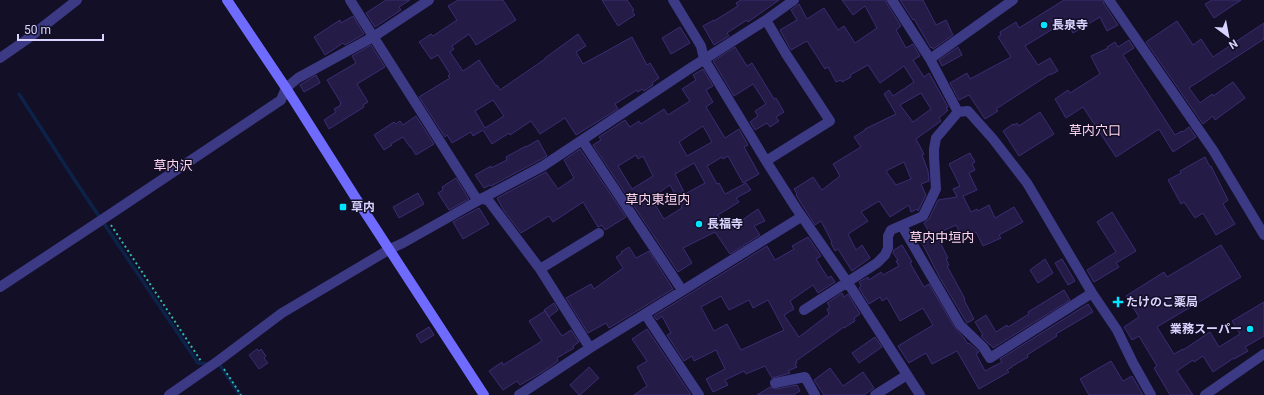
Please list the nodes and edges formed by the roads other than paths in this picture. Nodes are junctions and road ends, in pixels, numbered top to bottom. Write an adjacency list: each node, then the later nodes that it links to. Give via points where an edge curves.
1 (77, 0): 12 (street)
2 (227, 0): 15 (street)
3 (350, 0): 11 (street)
4 (429, 0): 11 (street)
5 (673, 0): 13 (street, via 701,46)
6 (794, 0): 10 (street)
7 (892, 0): 14 (street)
8 (1013, 0): 14 (street)
9 (1112, 1): 23 (street, via 1213,150)
10 (766, 20): 13 (street); 18 (street, via 830,121)
11 (373, 37): 15 (street, via 298,78); 19 (street, via 476,198)
12 (0, 58)
13 (704, 59): 17 (street); 18 (street)
14 (930, 59): 16 (street)
15 (286, 88): 24 (street); 27 (street, via 281,100)
16 (958, 112): 21 (street, via 936,138 936,189 923,216); 29 (street, via 968,112 993,138 1027,183)
17 (582, 140): 19 (street, via 543,166); 28 (street)
18 (766, 161): 20 (street)
19 (481, 199): 24 (street); 25 (street, via 488,200)
20 (801, 216): 26 (street); 28 (street)
21 (902, 226): 26 (street, via 891,230 888,248 877,263); 29 (street, via 960,325 990,358)
22 (599, 233): 25 (street)
23 (1264, 235)
24 (390, 249): 36 (street, via 282,313); 37 (street)
25 (540, 269): 32 (street)
26 (848, 282): 30 (street); 34 (street)
27 (0, 287)
28 (682, 290): 31 (street)
29 (1092, 292): 43 (street, via 1117,330 1132,363)
30 (804, 310)
31 (645, 314): 32 (street); 39 (street)
32 (590, 348): 38 (street)
33 (1264, 354): 44 (street)
34 (907, 375): 41 (street); 42 (street)
35 (775, 383): 40 (street, via 805,377)
36 (169, 395)
37 (484, 395)
38 (519, 395)
39 (699, 395)
40 (815, 395)
41 (876, 395)
42 (920, 395)
43 (1151, 395)
44 (1205, 395)

